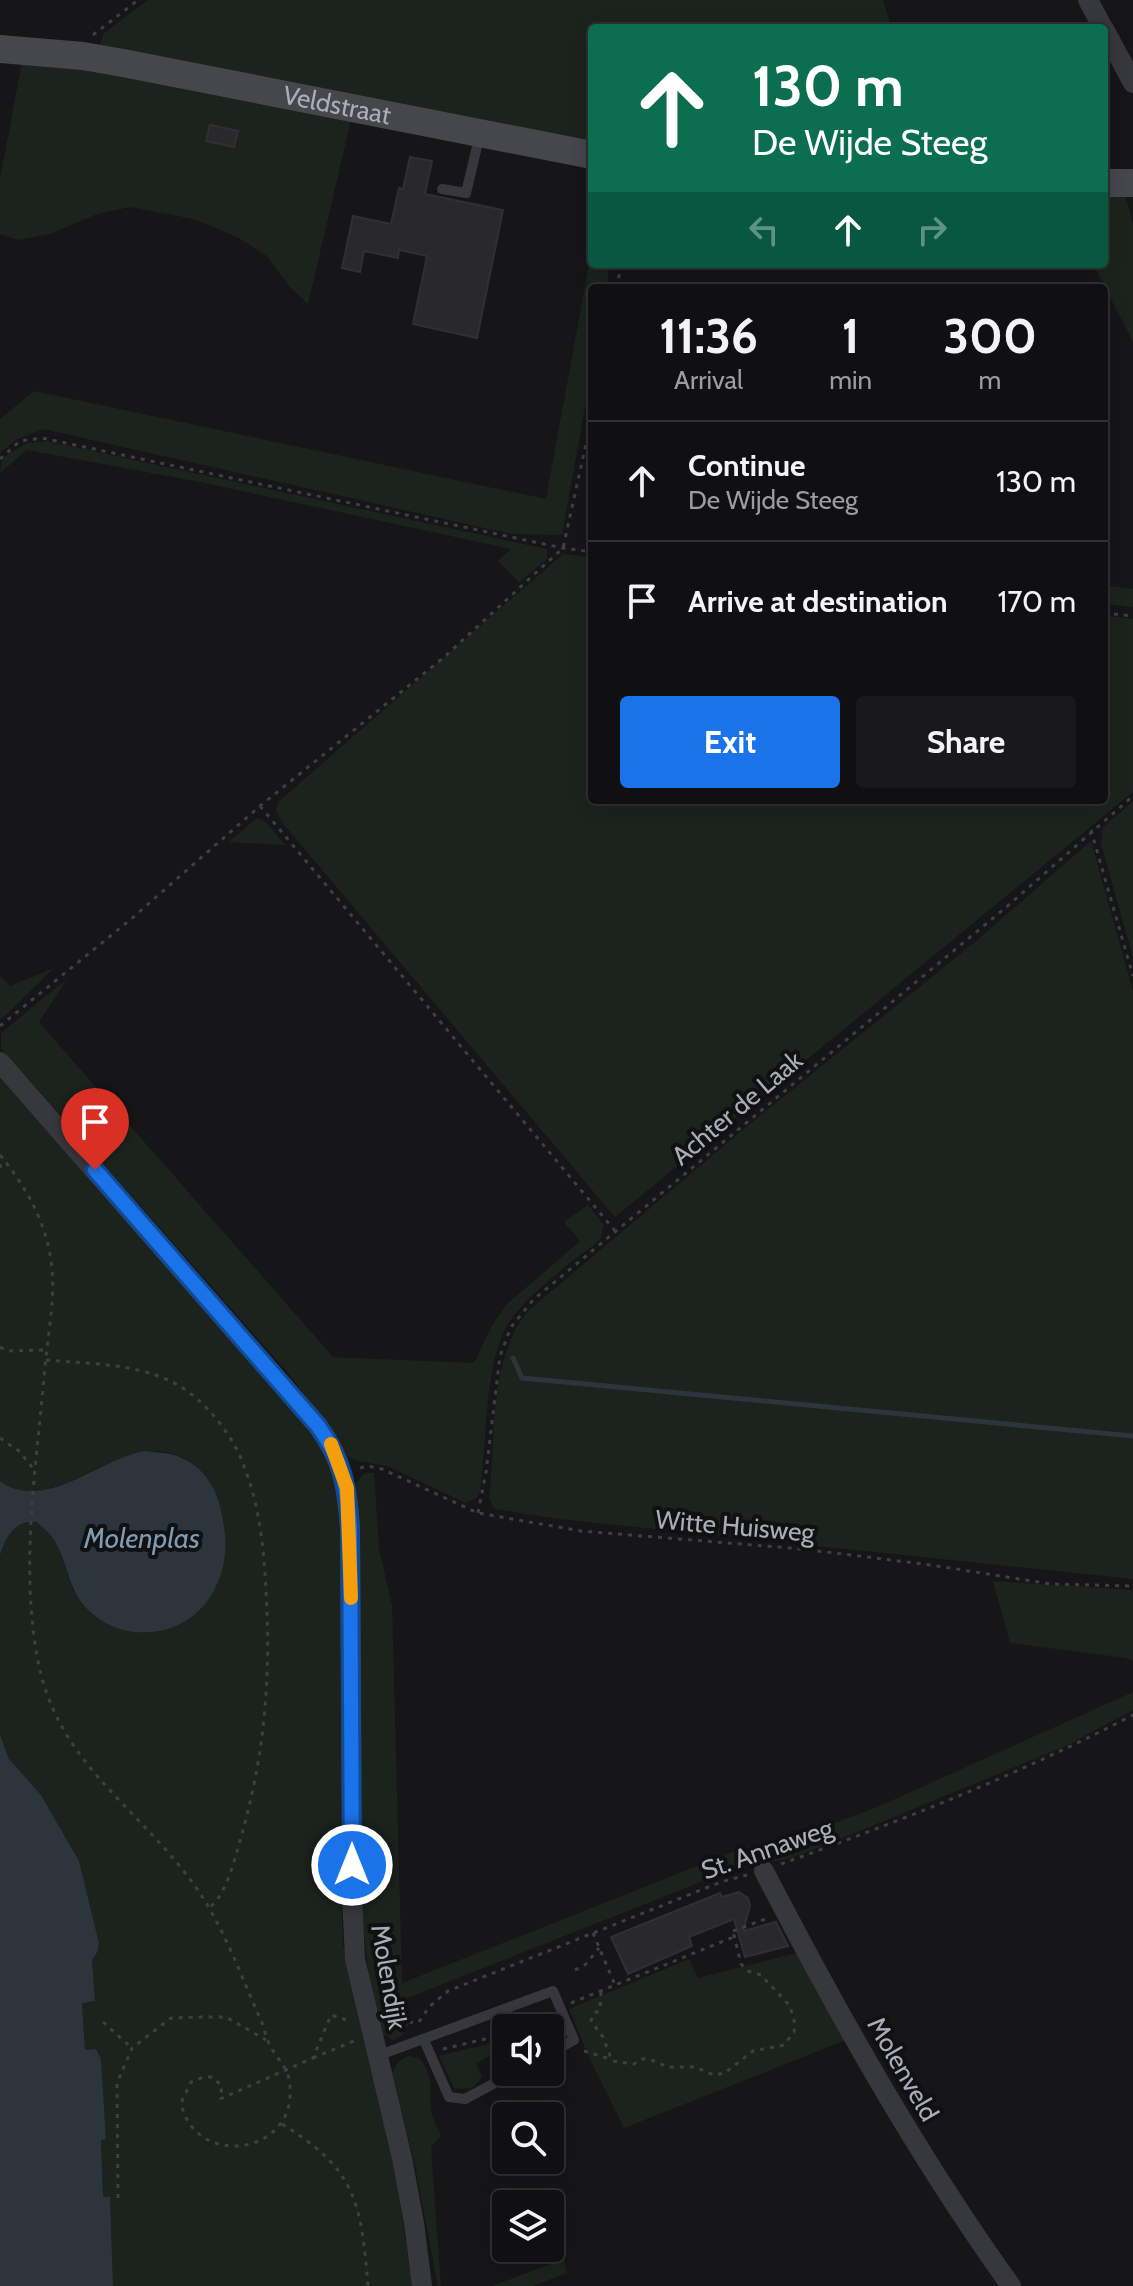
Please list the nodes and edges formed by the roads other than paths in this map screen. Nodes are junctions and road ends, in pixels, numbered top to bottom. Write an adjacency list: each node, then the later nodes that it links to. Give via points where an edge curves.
1 (1088, 0): 2 (street)
2 (1102, 24)
3 (1108, 36): 5 (street)
4 (0, 49): 6 (street, Veldstraat, via 83,56)
5 (1133, 83)
6 (480, 133): 7 (street, Veldstraat); 10 (lane, via 466,193)
7 (588, 154)
8 (1108, 183): 9 (street)
9 (1133, 183)
10 (442, 189)
11 (0, 1062): 15 (street, Molendijk, via 318,1426 344,1473 350,1528 355,1959)
12 (764, 1871): 20 (street, Molenveld, via 936,2178)
13 (492, 2014): 16 (lane)
14 (492, 2014): 17 (lane, via 553,1991 574,2040)
15 (373, 2039): 16 (lane); 19 (street, Molendijk, via 402,2158)
16 (424, 2040): 18 (lane, via 449,2097 465,2099)
17 (564, 2045)
18 (492, 2084)
19 (422, 2286)
20 (1011, 2286)

